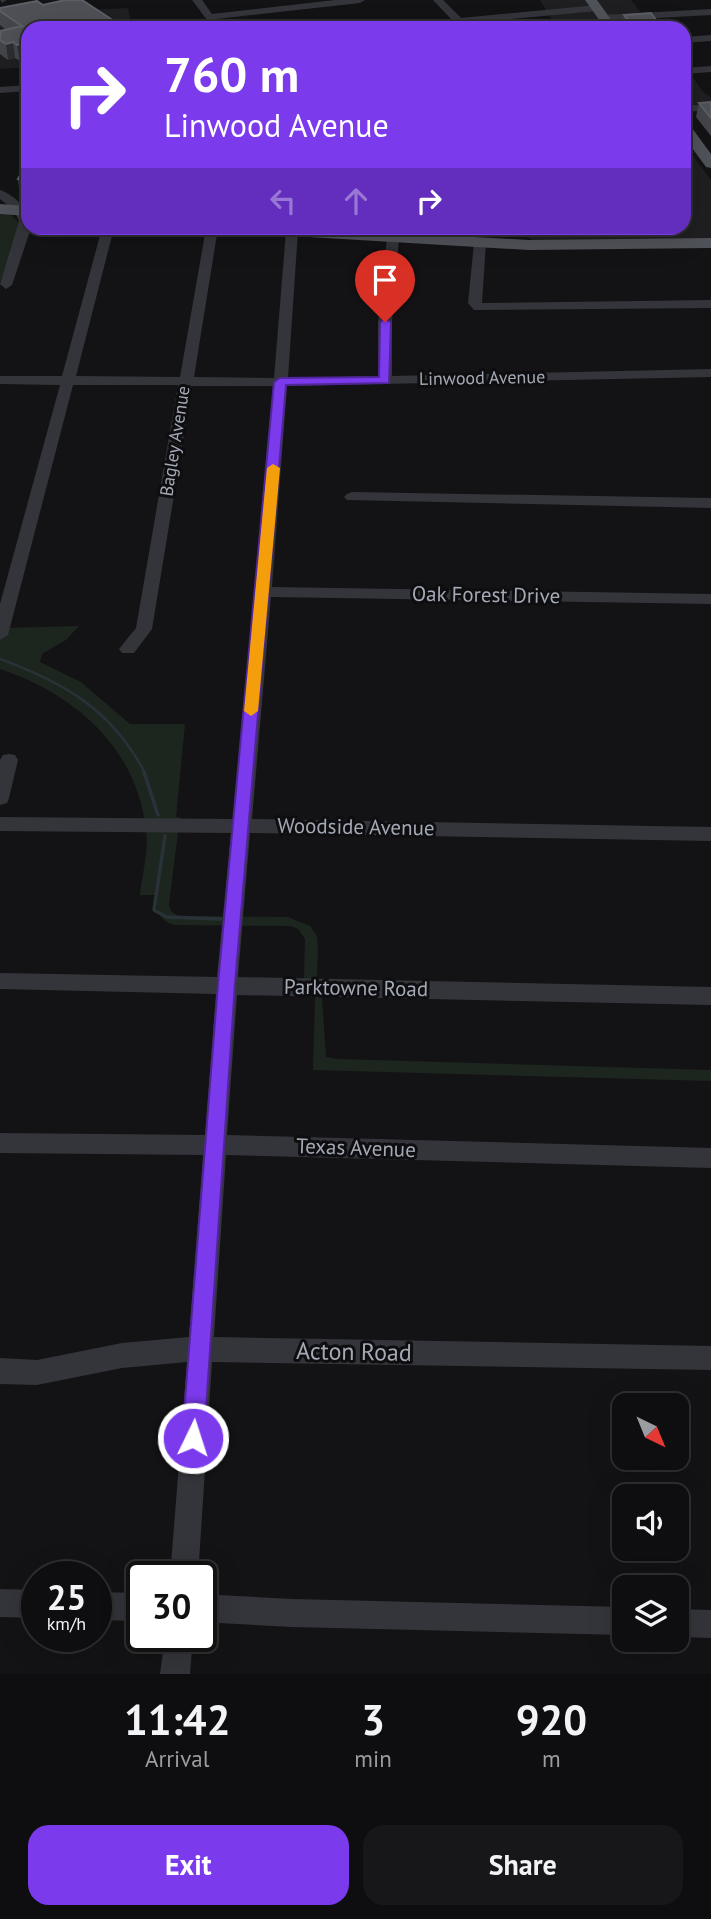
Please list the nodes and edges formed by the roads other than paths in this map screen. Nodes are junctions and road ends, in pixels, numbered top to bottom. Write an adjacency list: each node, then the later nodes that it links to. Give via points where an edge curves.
1 (197, 0): 6 (street)
2 (360, 0): 6 (street)
3 (438, 0): 8 (street)
4 (711, 12): 5 (street)
5 (601, 14): 9 (street)
6 (209, 17): 7 (street)
7 (212, 21)
8 (459, 21)
9 (504, 21)
10 (711, 38): 11 (street)
11 (691, 39)
12 (711, 69): 13 (street)
13 (691, 70)
14 (21, 88): 15 (street)
15 (0, 90)
16 (711, 107): 17 (street)
17 (691, 108)
18 (691, 134): 19 (main road)
19 (707, 151): 20 (main road)
20 (711, 164)
21 (0, 193): 22 (street)
22 (21, 208)
23 (0, 209): 24 (main road)
24 (21, 211)
25 (22, 235): 33 (street)
26 (106, 235): 37 (street)
27 (211, 235): 39 (street, Bagley Avenue)
28 (292, 235): 40 (street)
29 (370, 235): 30 (main road)
30 (393, 238): 31 (main road); 38 (street)
31 (480, 243): 32 (main road); 34 (street, via 474,303 479,307)
32 (711, 243)
33 (6, 285)
34 (711, 304)
35 (711, 373): 38 (street, Linwood Avenue)
36 (0, 380): 37 (street, Linwood Avenue)
37 (68, 380): 39 (street, Linwood Avenue); 45 (street)
38 (385, 380): 40 (street, Linwood Avenue)
39 (184, 381): 40 (street, Linwood Avenue); 46 (street, Bagley Avenue, via 144,629)
40 (280, 382): 43 (street)
41 (352, 497): 42 (street)
42 (711, 502)
43 (261, 592): 44 (street, Oak Forest Drive); 50 (street)
44 (711, 599)
45 (0, 635)
46 (128, 649)
47 (9, 760): 48 (street)
48 (0, 798)
49 (0, 824): 50 (street, Woodside Avenue)
50 (241, 825): 51 (street, Woodside Avenue); 53 (street)
51 (711, 834)
52 (0, 981): 53 (street, Parktowne Road)
53 (227, 984): 54 (street, Parktowne Road); 56 (street)
54 (711, 996)
55 (0, 1143): 56 (street, Texas Avenue)
56 (215, 1146): 57 (street, Texas Avenue); 58 (street)
57 (711, 1158)
58 (200, 1349): 59 (street, Acton Road); 60 (street, Acton Road, via 133,1353 45,1373); 61 (street)
59 (711, 1358)
60 (0, 1371)
61 (185, 1561)
62 (0, 1604): 63 (street)
63 (21, 1604)
64 (217, 1609): 65 (street)
65 (612, 1620)
66 (689, 1623): 67 (street)
67 (711, 1624)
68 (177, 1652): 69 (street)
69 (175, 1674)

